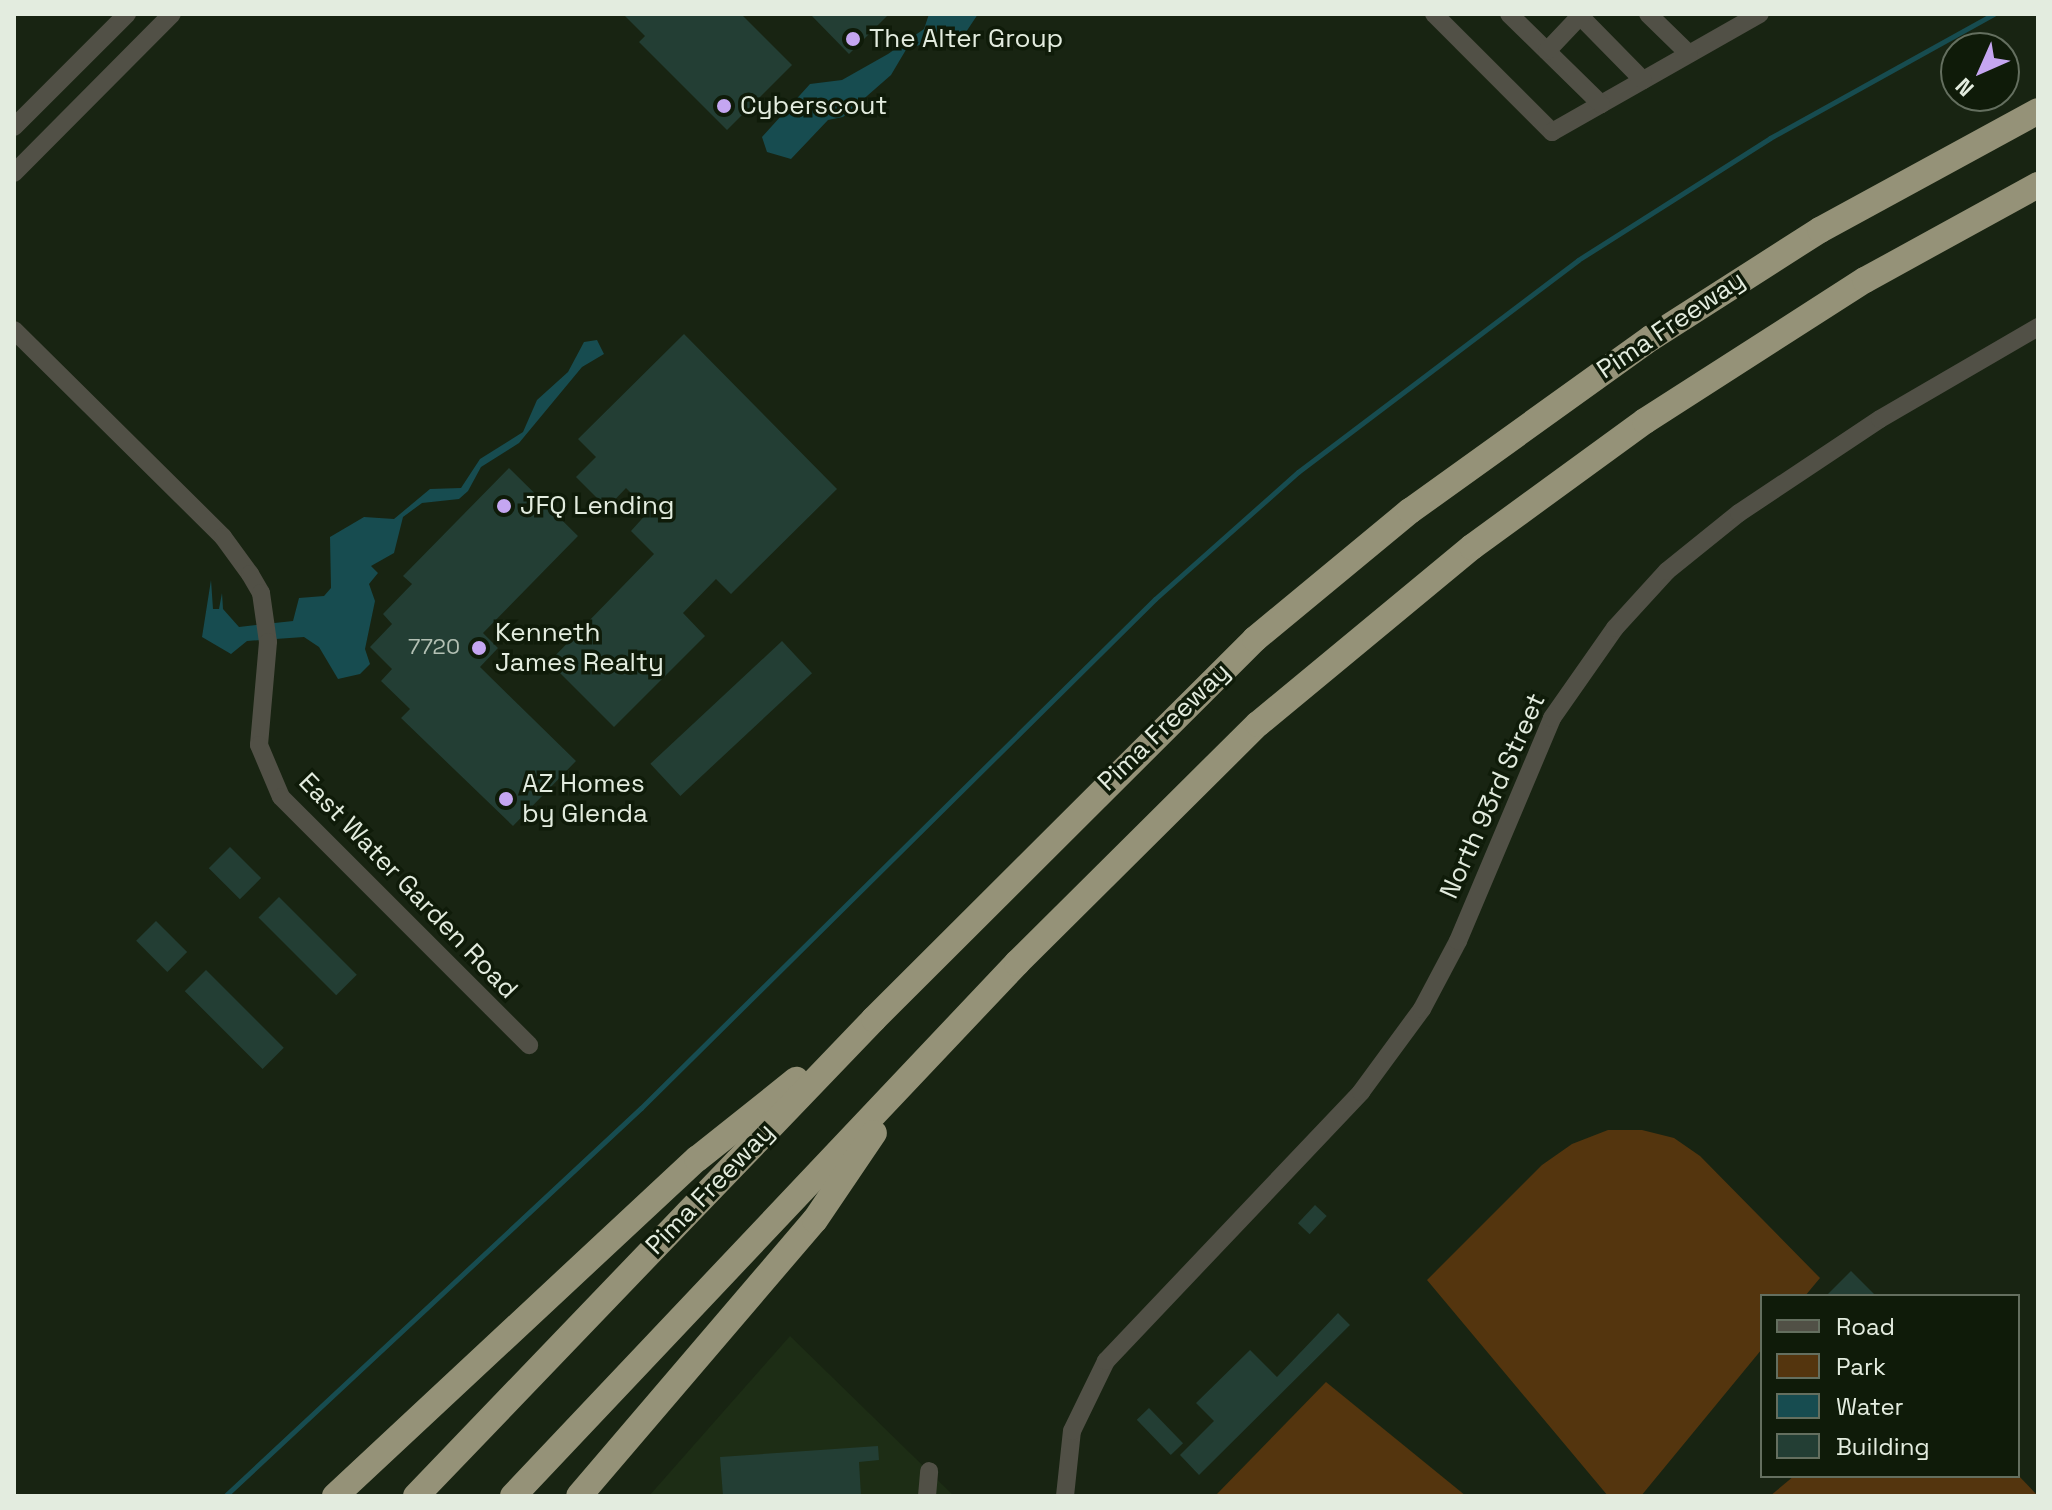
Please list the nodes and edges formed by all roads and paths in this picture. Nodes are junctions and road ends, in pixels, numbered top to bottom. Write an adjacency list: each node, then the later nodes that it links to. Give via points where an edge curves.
1 (127, 14): 14 (street)
2 (172, 14): 16 (street)
3 (1434, 14): 11 (street, via 1552,132)
4 (1509, 14): 8 (street)
5 (1648, 14): 9 (street)
6 (1760, 14): 9 (street)
7 (1581, 15): 8 (street); 10 (street)
8 (1547, 51): 11 (street)
9 (1689, 54): 10 (street)
10 (1643, 80): 11 (street)
11 (1601, 104)
12 (2038, 105): 15 (highway)
13 (2038, 111): 15 (highway, Pima Freeway)
14 (14, 127)
15 (1991, 135): 20 (highway, Pima Freeway, via 1742,277 1410,511 1255,639)
16 (14, 173)
17 (2038, 185): 22 (highway, via 1776,335 1472,547 1258,724)
18 (2038, 327): 29 (street, North 93rd Street, via 1793,475 1696,545 1639,599 1552,718 1458,941 1402,1039 1361,1092 1118,1346 1081,1405 1065,1464)
19 (14, 330): 21 (street, East Water Garden Road, via 230,545 261,593 268,653 259,745 281,797)
20 (874, 1019): 24 (highway, via 697,1159); 25 (highway, Pima Freeway)
21 (529, 1045)
22 (927, 1058): 26 (highway); 27 (highway, via 815,1220)
23 (929, 1471): 28 (street)
24 (335, 1496)
25 (416, 1496)
26 (513, 1496)
27 (579, 1496)
28 (927, 1496)
29 (1065, 1496)

